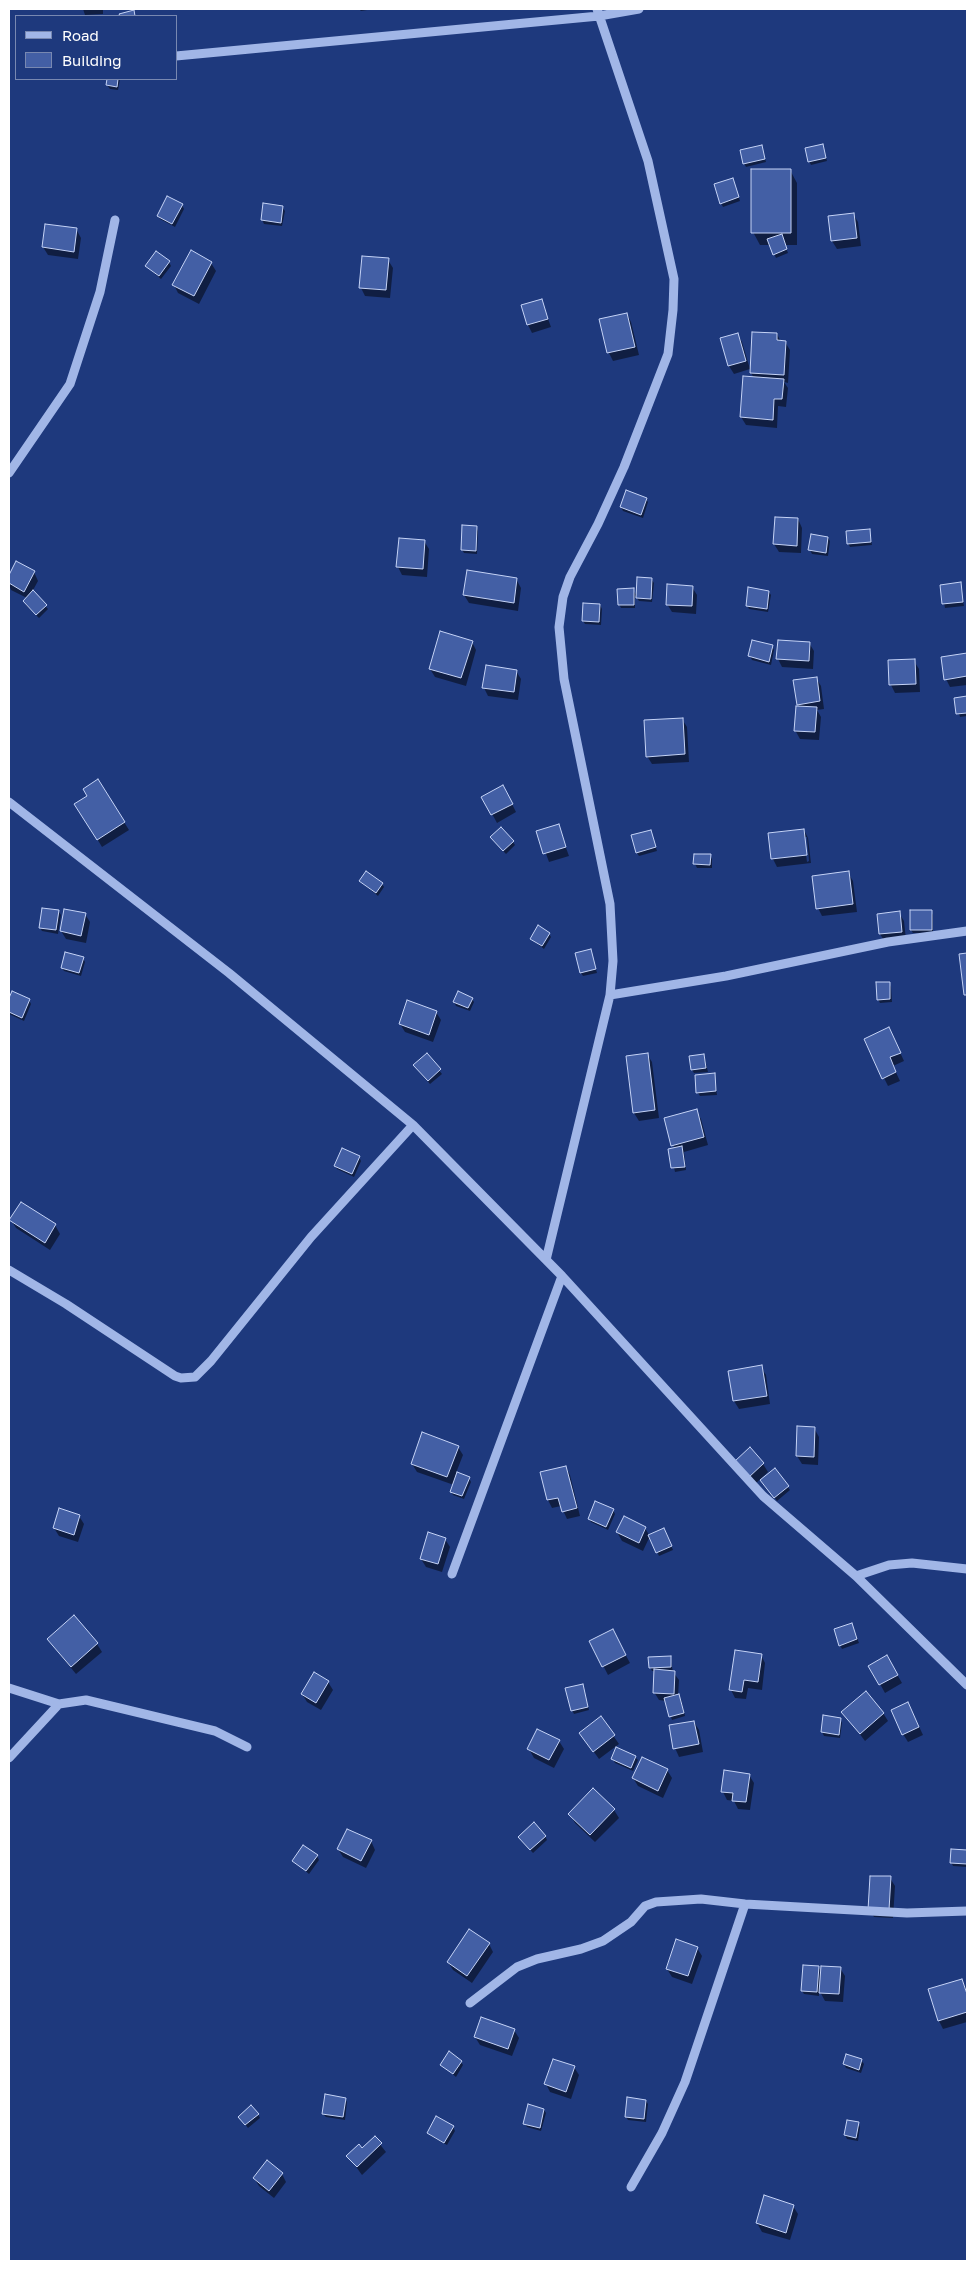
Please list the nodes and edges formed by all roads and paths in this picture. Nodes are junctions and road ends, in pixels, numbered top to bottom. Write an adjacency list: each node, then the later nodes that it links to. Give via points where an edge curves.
1 (639, 9): 2 (street)
2 (598, 12): 3 (street); 8 (street, via 648,161 674,279 668,354 624,467 570,577 558,627 564,679 610,904 613,961)
3 (178, 56)
4 (115, 220): 5 (street, via 100,292 70,384)
5 (9, 473)
6 (9, 802): 9 (street, via 229,973)
7 (967, 931): 8 (street, via 888,942 726,976)
8 (610, 994): 10 (street)
9 (413, 1125): 10 (street); 11 (street, via 311,1236 211,1361 194,1376 176,1376)
10 (546, 1260): 12 (street)
11 (9, 1270)
12 (562, 1276): 14 (street); 15 (street, via 763,1496)
13 (967, 1569): 15 (street, via 912,1563 889,1565)
14 (452, 1574)
15 (856, 1576): 16 (street)
16 (967, 1685)
17 (9, 1688): 18 (street)
18 (59, 1704): 19 (street, via 86,1700 215,1731); 20 (street)
19 (247, 1747)
20 (9, 1758)
21 (745, 1904): 22 (street, via 907,1913); 23 (street, via 701,1899 656,1902 645,1906 631,1922 603,1941 517,1967); 24 (street, via 685,2082 662,2134)
22 (967, 1911)
23 (470, 2003)
24 (631, 2188)

